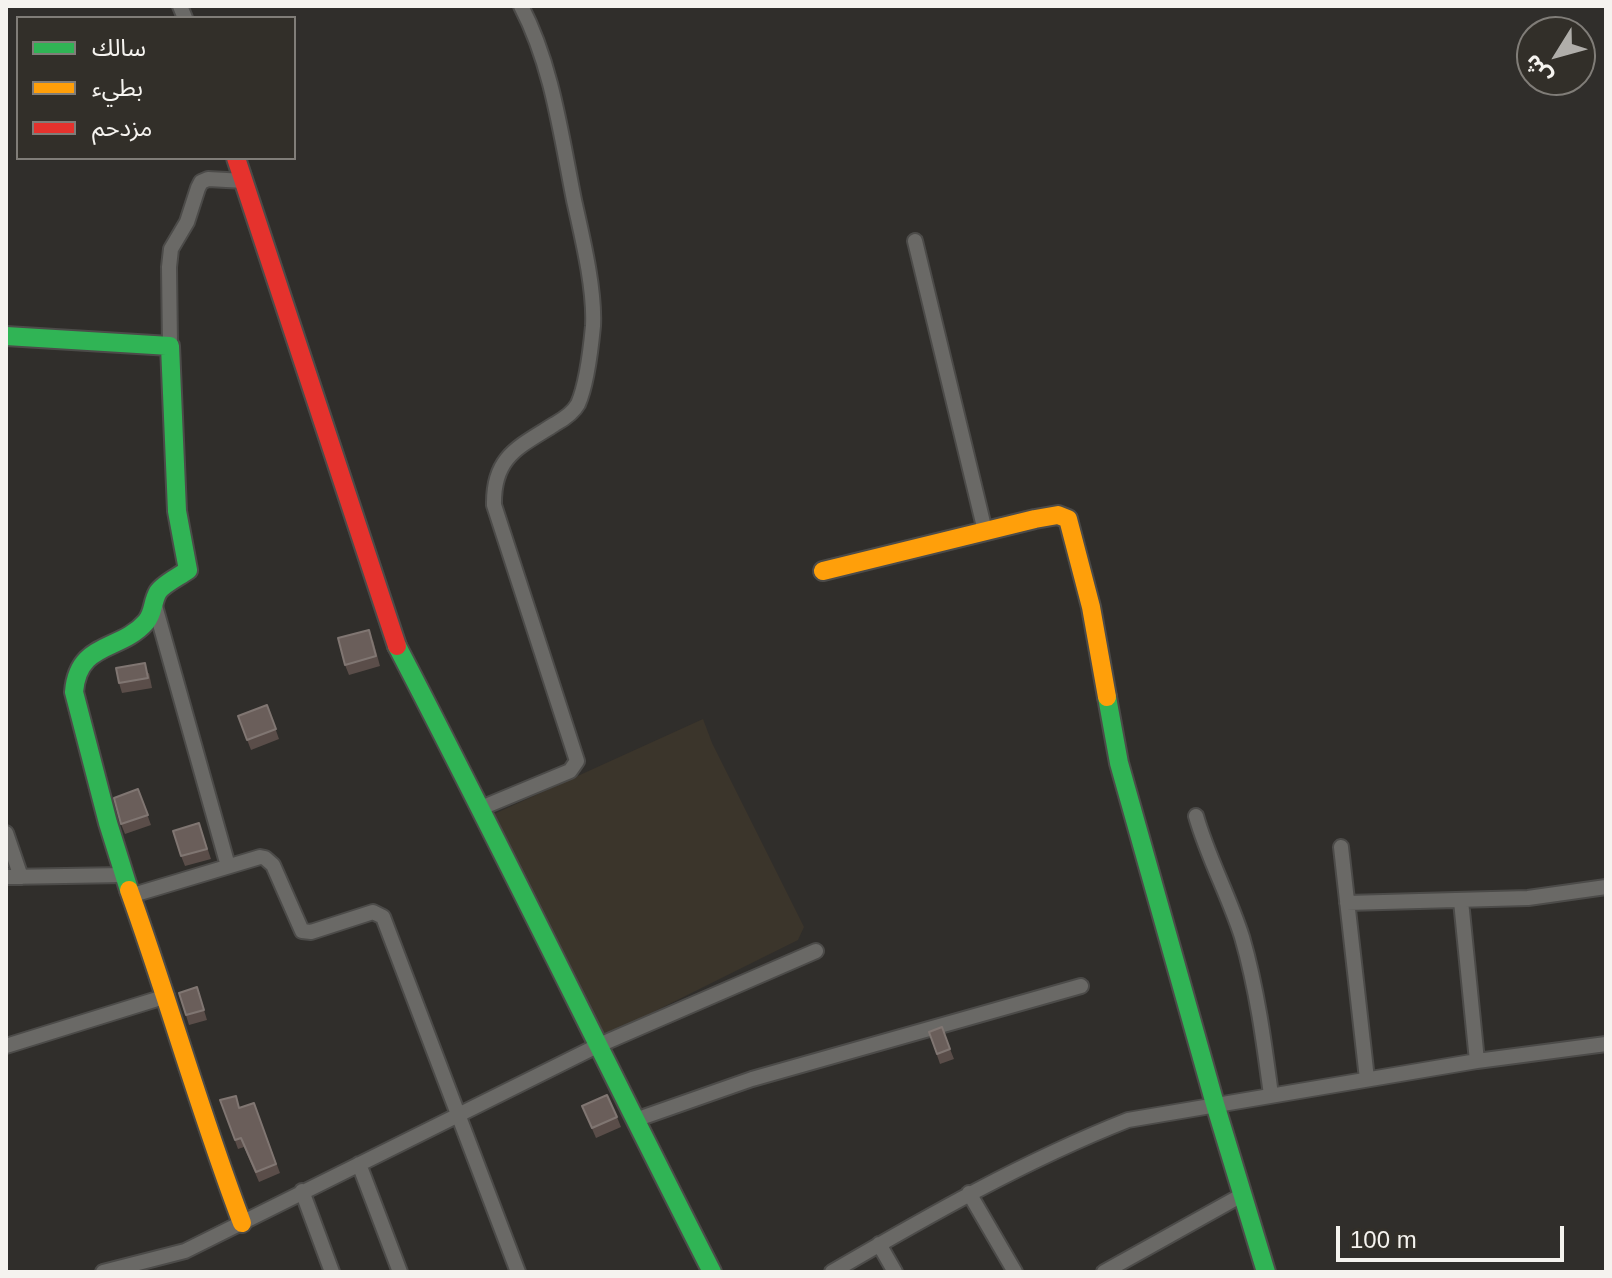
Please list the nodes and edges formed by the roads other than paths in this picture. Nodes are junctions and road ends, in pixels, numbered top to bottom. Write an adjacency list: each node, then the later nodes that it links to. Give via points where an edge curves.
1 (521, 6): 10 (street, via 540,50 563,148 593,326 575,409 516,447 495,486 494,505 577,761 570,771)
2 (237, 160): 3 (street)
3 (245, 181): 6 (street, via 208,179 198,188 171,249); 10 (street, via 396,645)
4 (915, 241): 7 (street)
5 (6, 336): 6 (street)
6 (170, 346): 9 (street, via 177,511 188,570 158,591)
7 (985, 531): 8 (street); 30 (street, via 1058,515 1068,519 1091,607 1119,763)
8 (823, 571)
9 (155, 606): 14 (street); 15 (street, via 142,626 87,658 74,684)
10 (481, 808): 26 (street)
11 (1196, 816): 29 (street, via 1252,975)
12 (6, 833): 16 (street)
13 (1341, 847): 20 (street)
14 (228, 866): 18 (street); 31 (street, via 260,857 269,861 306,932 373,912 383,917)
15 (124, 875): 16 (street); 18 (street)
16 (14, 877)
17 (1606, 887): 19 (street)
18 (133, 895): 23 (street)
19 (1461, 901): 20 (street); 27 (street)
20 (1347, 903): 28 (street)
21 (816, 951): 26 (street)
22 (1081, 986): 32 (street, via 752,1079)
23 (167, 996): 25 (street); 37 (street)
24 (1606, 1044): 27 (street)
25 (6, 1046)
26 (597, 1046): 31 (street); 32 (street)
27 (1477, 1061): 28 (street)
28 (1367, 1079): 29 (street)
29 (1271, 1095): 30 (street)
30 (1215, 1104): 35 (street, via 1128,1120); 36 (street)
31 (459, 1116): 33 (street); 43 (street)
32 (635, 1120): 44 (street)
33 (359, 1164): 34 (street); 42 (street)
34 (302, 1191): 37 (street); 41 (street)
35 (969, 1193): 38 (street); 47 (street)
36 (1242, 1195): 39 (street); 50 (street)
37 (242, 1223): 40 (street, via 185,1251)
38 (879, 1244): 45 (street); 46 (street)
39 (1129, 1258): 48 (street); 49 (street)
40 (103, 1272)
41 (332, 1272)
42 (400, 1272)
43 (518, 1272)
44 (712, 1272)
45 (832, 1272)
46 (895, 1272)
47 (1015, 1272)
48 (1104, 1272)
49 (1136, 1272)
50 (1266, 1272)

